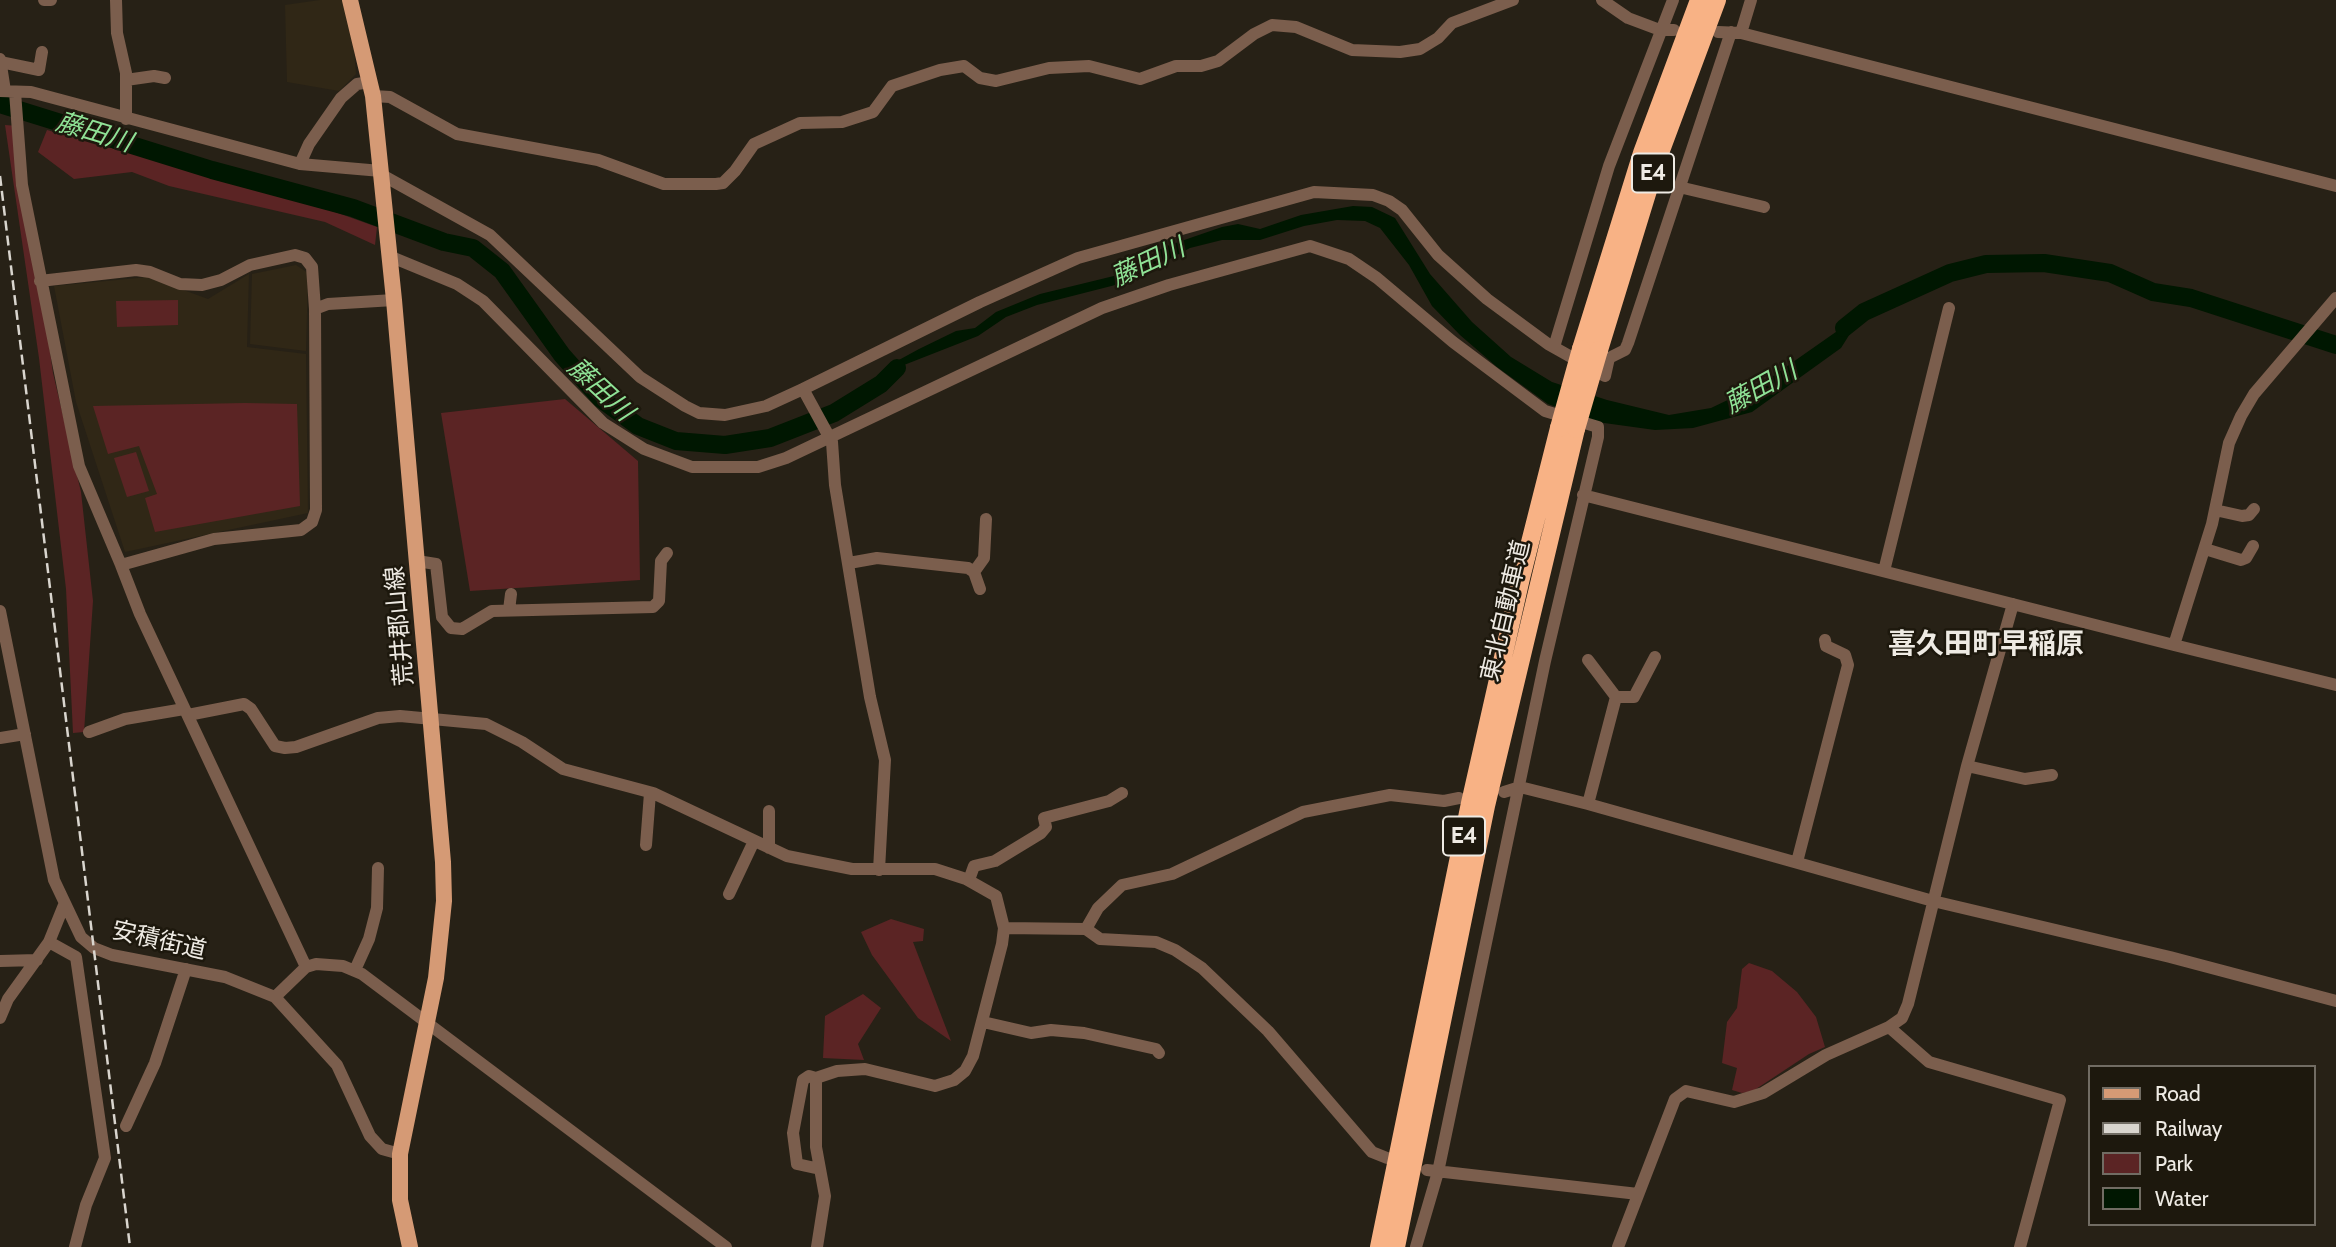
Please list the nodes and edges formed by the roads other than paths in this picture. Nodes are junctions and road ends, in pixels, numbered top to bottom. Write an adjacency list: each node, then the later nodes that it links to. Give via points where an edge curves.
1 (44, 0): 2 (street)
2 (51, 0)
3 (116, 0): 18 (street)
4 (351, 0): 19 (main road, 荒井郡山線)
5 (1513, 0): 19 (street, via 1452,23 1420,49 1400,52 1352,50 1296,27 1272,25 1218,61 1166,68 1140,79 1089,66 1049,68 996,81 980,78 964,66 940,70 892,86 873,112 842,122 800,123 754,144 735,171 716,184 664,184 598,160 457,134)
6 (1602, 0): 11 (street, via 1628,18)
7 (1673, 0): 11 (street)
8 (1699, 0): 34 (highway, 東北自動車道 / E4, via 1642,153)
9 (1717, 0): 34 (highway, 東北自動車道 / E4)
10 (1751, 0): 14 (street)
11 (1660, 30): 12 (street); 33 (street, via 1599,198)
12 (1674, 30)
13 (1718, 32): 14 (street)
14 (1736, 32): 24 (street); 25 (street)
15 (42, 52): 16 (street, via 39,70)
16 (0, 60): 20 (street)
17 (164, 78): 18 (street)
18 (126, 80): 21 (street)
19 (372, 89): 22 (street, via 357,85 341,98); 23 (main road, 荒井郡山線)
20 (7, 91): 21 (street, via 31,92); 28 (street)
21 (126, 120): 22 (street)
22 (300, 164): 23 (street)
23 (382, 177): 27 (main road, 荒井郡山線); 35 (street, via 490,235 640,377 685,406 699,413 725,415)
24 (2336, 186)
25 (1679, 187): 26 (street); 33 (street, via 1628,343 1625,350 1609,358 1605,376)
26 (1763, 207)
27 (388, 251): 29 (main road, 荒井郡山線); 37 (street, via 484,300 603,422 669,461 692,467 758,467)
28 (40, 281): 32 (street, via 136,270 180,284 202,285 250,265 295,255 312,267); 47 (street, via 79,466)
29 (394, 300): 32 (street); 45 (main road, 荒井郡山線)
30 (2332, 302): 40 (street, via 2254,394 2241,416 2229,443)
31 (1949, 308): 48 (street)
32 (315, 309): 47 (street, via 316,510 312,522 301,530 214,539)
33 (1554, 347): 35 (street, via 1462,277 1389,201 1373,195 1314,192 1078,258 980,302)
34 (1590, 349): 36 (highway, 東北自動車道 / E4, bridge)
35 (805, 393): 37 (street)
36 (1568, 428): 112 (highway, 東北自動車道 / E4, via 1524,567 1470,803); 113 (highway, 東北自動車道 / E4)
37 (828, 437): 38 (street, via 1102,308 1310,246 1349,259 1377,278 1545,411 1598,427); 46 (street)
38 (1583, 495): 48 (street); 69 (street)
39 (2254, 509): 40 (street, via 2242,516)
40 (2215, 510): 43 (street)
41 (986, 519): 49 (street, via 984,558)
42 (2253, 547): 43 (street, via 2241,560)
43 (2205, 549): 57 (street)
44 (667, 553): 53 (street, via 660,566 659,601 649,609)
45 (417, 561): 53 (street, via 436,564 442,617 451,628 467,629 486,612); 63 (main road, 荒井郡山線)
46 (849, 563): 49 (street, via 877,558); 81 (street, via 885,760)
47 (121, 565): 62 (street)
48 (1884, 571): 52 (street)
49 (974, 572): 50 (street)
50 (980, 589)
51 (511, 594): 53 (street)
52 (2013, 604): 57 (street); 67 (street)
53 (509, 610)
54 (0, 611): 55 (street, 安積街道)
55 (1, 627): 65 (street, 安積街道)
56 (1825, 640): 79 (street, via 1826,646 1845,655 1848,665)
57 (2174, 645): 60 (street)
58 (1655, 657): 61 (street, via 1634,697)
59 (1588, 660): 61 (street)
60 (2336, 685)
61 (1616, 697): 74 (street)
62 (186, 712): 63 (street, via 244,704 275,746 285,748 379,718); 64 (street, via 125,719); 91 (street)
63 (431, 720): 71 (street, via 486,724 563,769); 98 (main road, 荒井郡山線, via 444,901)
64 (89, 732)
65 (25, 734): 66 (street); 85 (street, 安積街道, via 48,857)
66 (0, 738)
67 (1967, 766): 68 (street, via 2025,779); 84 (street)
68 (2052, 775)
69 (1520, 787): 70 (street); 74 (street); 106 (street)
70 (1504, 792)
71 (650, 793): 76 (street); 77 (street)
72 (1122, 793): 82 (street, via 1109,801 1044,818 1046,827 1041,832 995,861 974,866)
73 (1459, 798): 87 (street, via 1390,796 1303,813 1172,874 1122,885 1098,908)
74 (1588, 804): 79 (street)
75 (769, 811): 78 (street)
76 (754, 841): 78 (street); 83 (street)
77 (646, 845)
78 (769, 848): 81 (street, via 822,865)
79 (1797, 862): 84 (street)
80 (378, 867): 93 (street, via 377,908)
81 (879, 870): 82 (street, via 935,869)
82 (969, 880): 86 (street, via 996,896)
83 (729, 894)
84 (1933, 901): 95 (street); 99 (street, via 1908,1004 1902,1018)
85 (64, 905): 88 (street); 92 (street, 安積街道, via 81,937 94,948 137,962)
86 (1004, 928): 87 (street); 97 (street)
87 (1086, 929): 104 (street, via 1100,939 1156,942 1202,968 1268,1031 1372,1152)
88 (49, 942): 89 (street); 108 (street, via 76,957 105,1158)
89 (37, 960): 90 (street); 96 (street)
90 (0, 961)
91 (306, 967): 93 (street, via 326,963); 94 (street)
92 (186, 969): 94 (street, 安積街道, via 225,977); 102 (street, via 155,1063)
93 (355, 970): 98 (street)
94 (275, 998): 103 (street, 安積街道, via 337,1065 370,1136 382,1149)
95 (2336, 1001)
96 (0, 1018)
97 (983, 1022): 100 (street, via 1031,1033 1084,1033); 101 (street, via 964,1071 945,1085 865,1069)
98 (426, 1024): 103 (main road, 荒井郡山線); 110 (street)
99 (1889, 1027): 107 (street, via 1826,1055 1763,1093 1734,1102 1686,1091 1675,1099); 116 (street, via 1929,1062 2060,1100)
100 (1158, 1053)
101 (816, 1078): 105 (street); 105 (street, via 803,1080 793,1133 797,1164)
102 (126, 1126)
103 (400, 1154): 109 (main road, 荒井郡山線, via 400,1200)
104 (1387, 1158)
105 (820, 1169): 111 (street, via 825,1196)
106 (1433, 1171): 107 (street); 114 (street)
107 (1638, 1194): 115 (street)
108 (75, 1247)
109 (410, 1247)
110 (726, 1247)
111 (817, 1247)
112 (1379, 1247)
113 (1396, 1247)
114 (1416, 1247)
115 (1618, 1247)
116 (2020, 1247)

